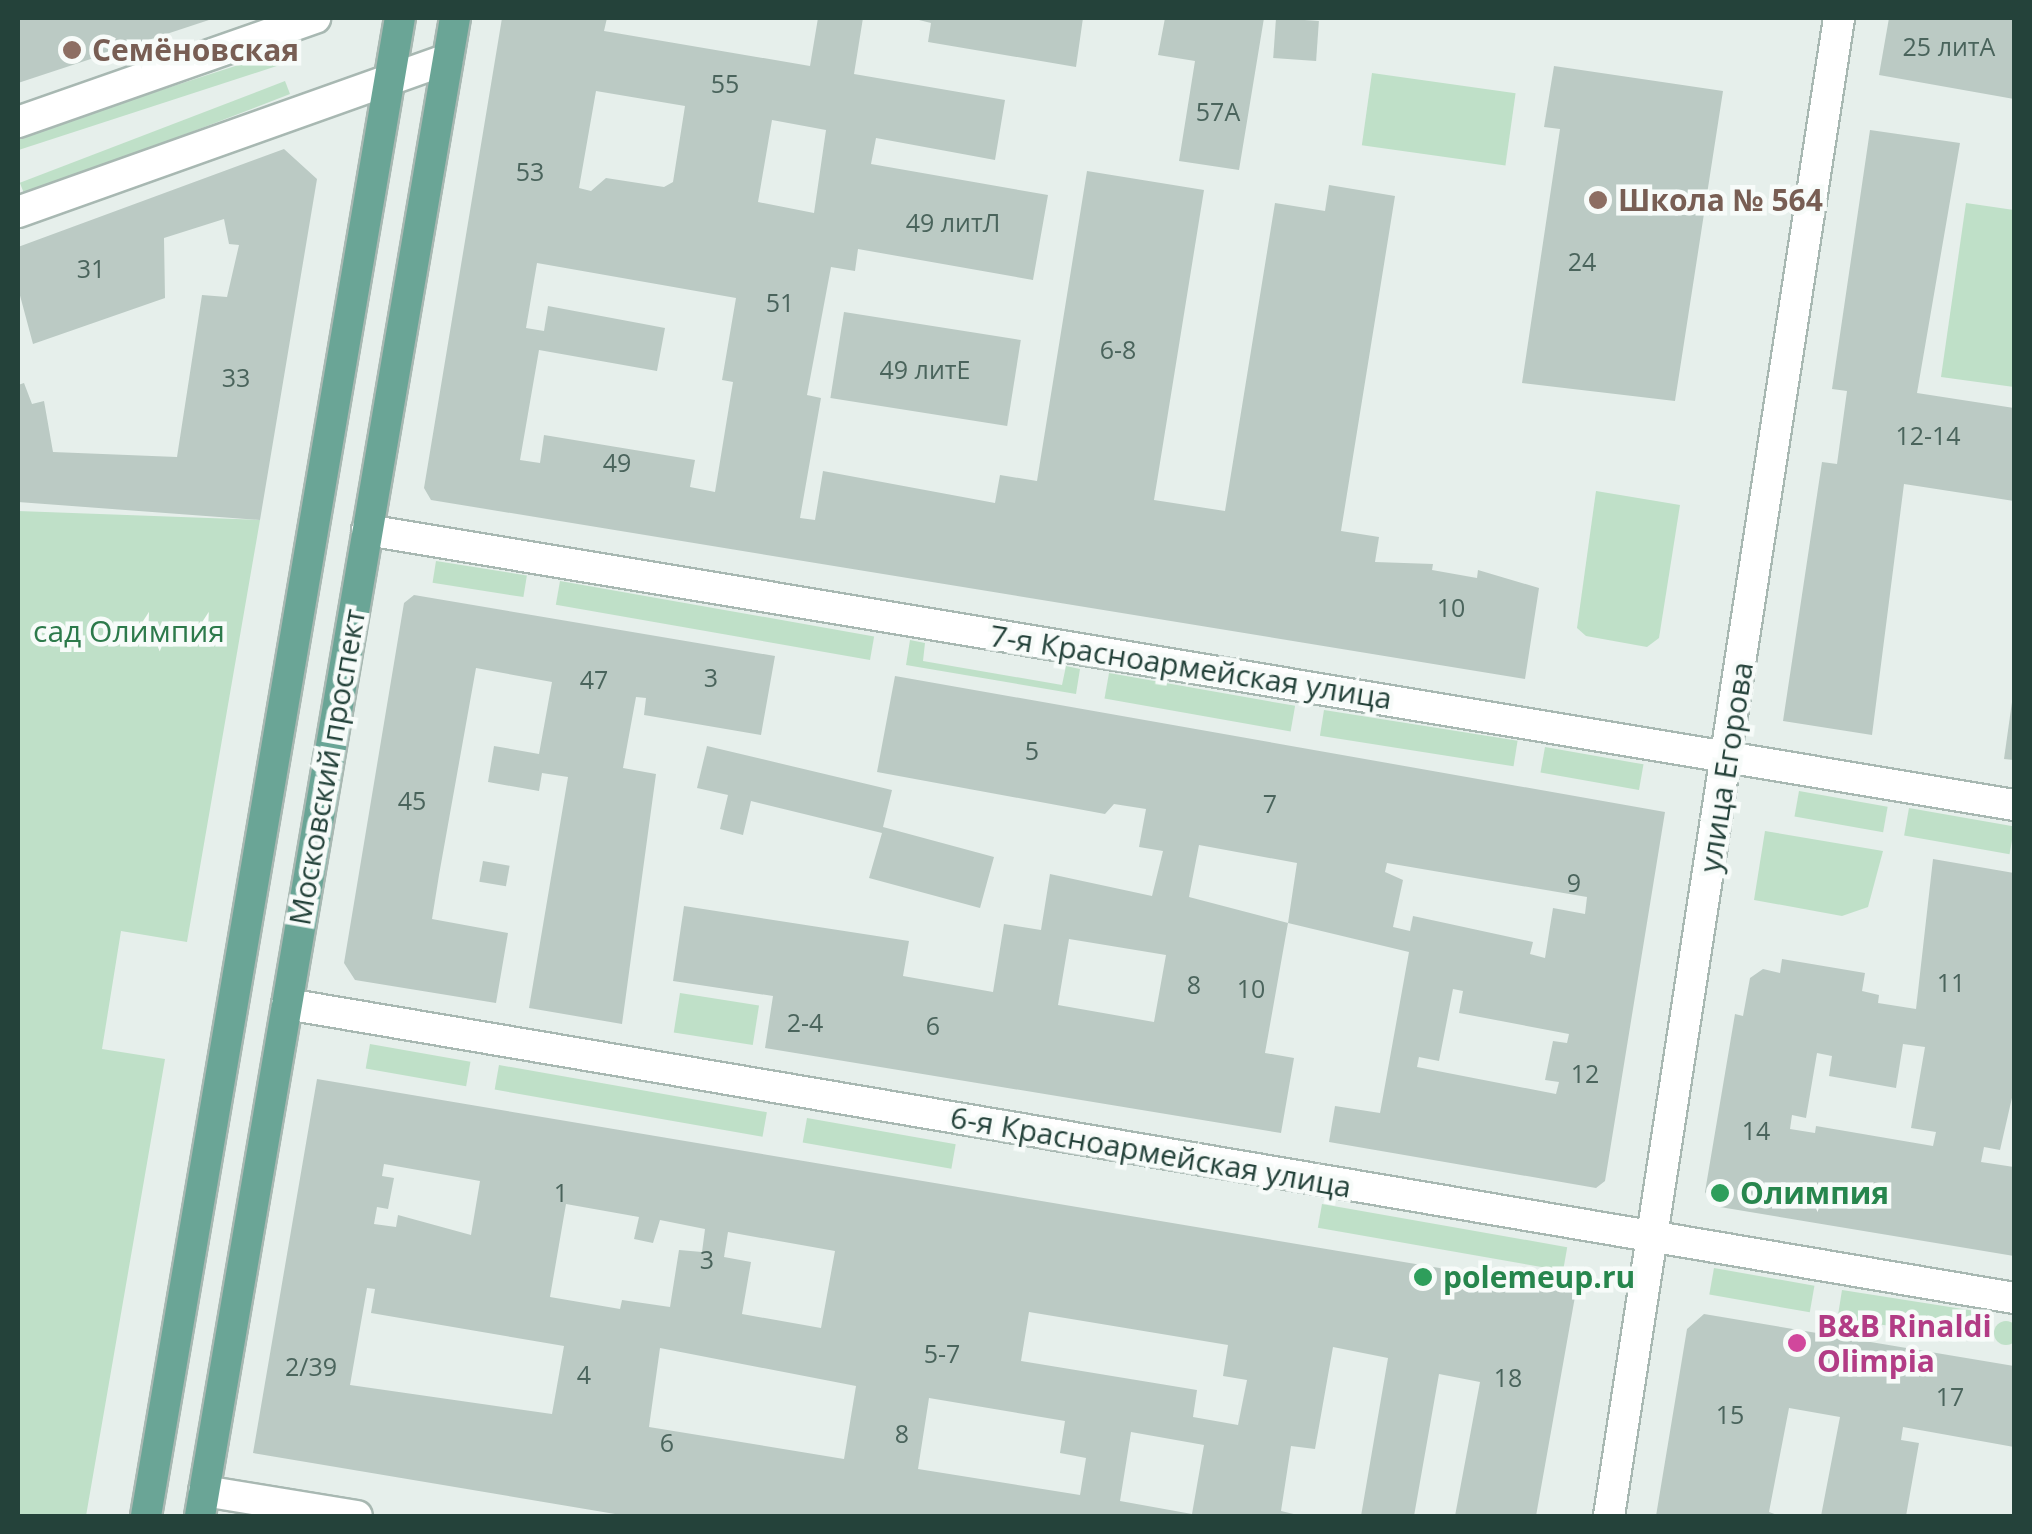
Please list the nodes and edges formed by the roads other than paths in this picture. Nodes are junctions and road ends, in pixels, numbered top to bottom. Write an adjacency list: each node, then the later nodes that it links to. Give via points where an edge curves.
1 (314, 18): 7 (street)
2 (400, 18): 6 (main road, Московский проспект)
3 (455, 18): 5 (main road, Московский проспект)
4 (1839, 18): 10 (street, улица Егорова)
5 (448, 58): 6 (street); 9 (main road, Московский проспект)
6 (389, 79): 8 (street); 16 (main road, Московский проспект)
7 (18, 122)
8 (18, 212)
9 (367, 530): 10 (street, 7-я Красноармейская улица); 12 (main road, Московский проспект)
10 (1728, 757): 11 (street, 7-я Красноармейская улица); 13 (street, улица Егорова)
11 (2014, 804)
12 (287, 1004): 13 (street, 6-я Красноармейская улица); 15 (main road, Московский проспект)
13 (1651, 1238): 14 (street, 6-я Красноармейская улица); 18 (street, улица Егорова)
14 (2014, 1298)
15 (202, 1504): 17 (street)
16 (146, 1516)
17 (357, 1516)
18 (1609, 1516)

